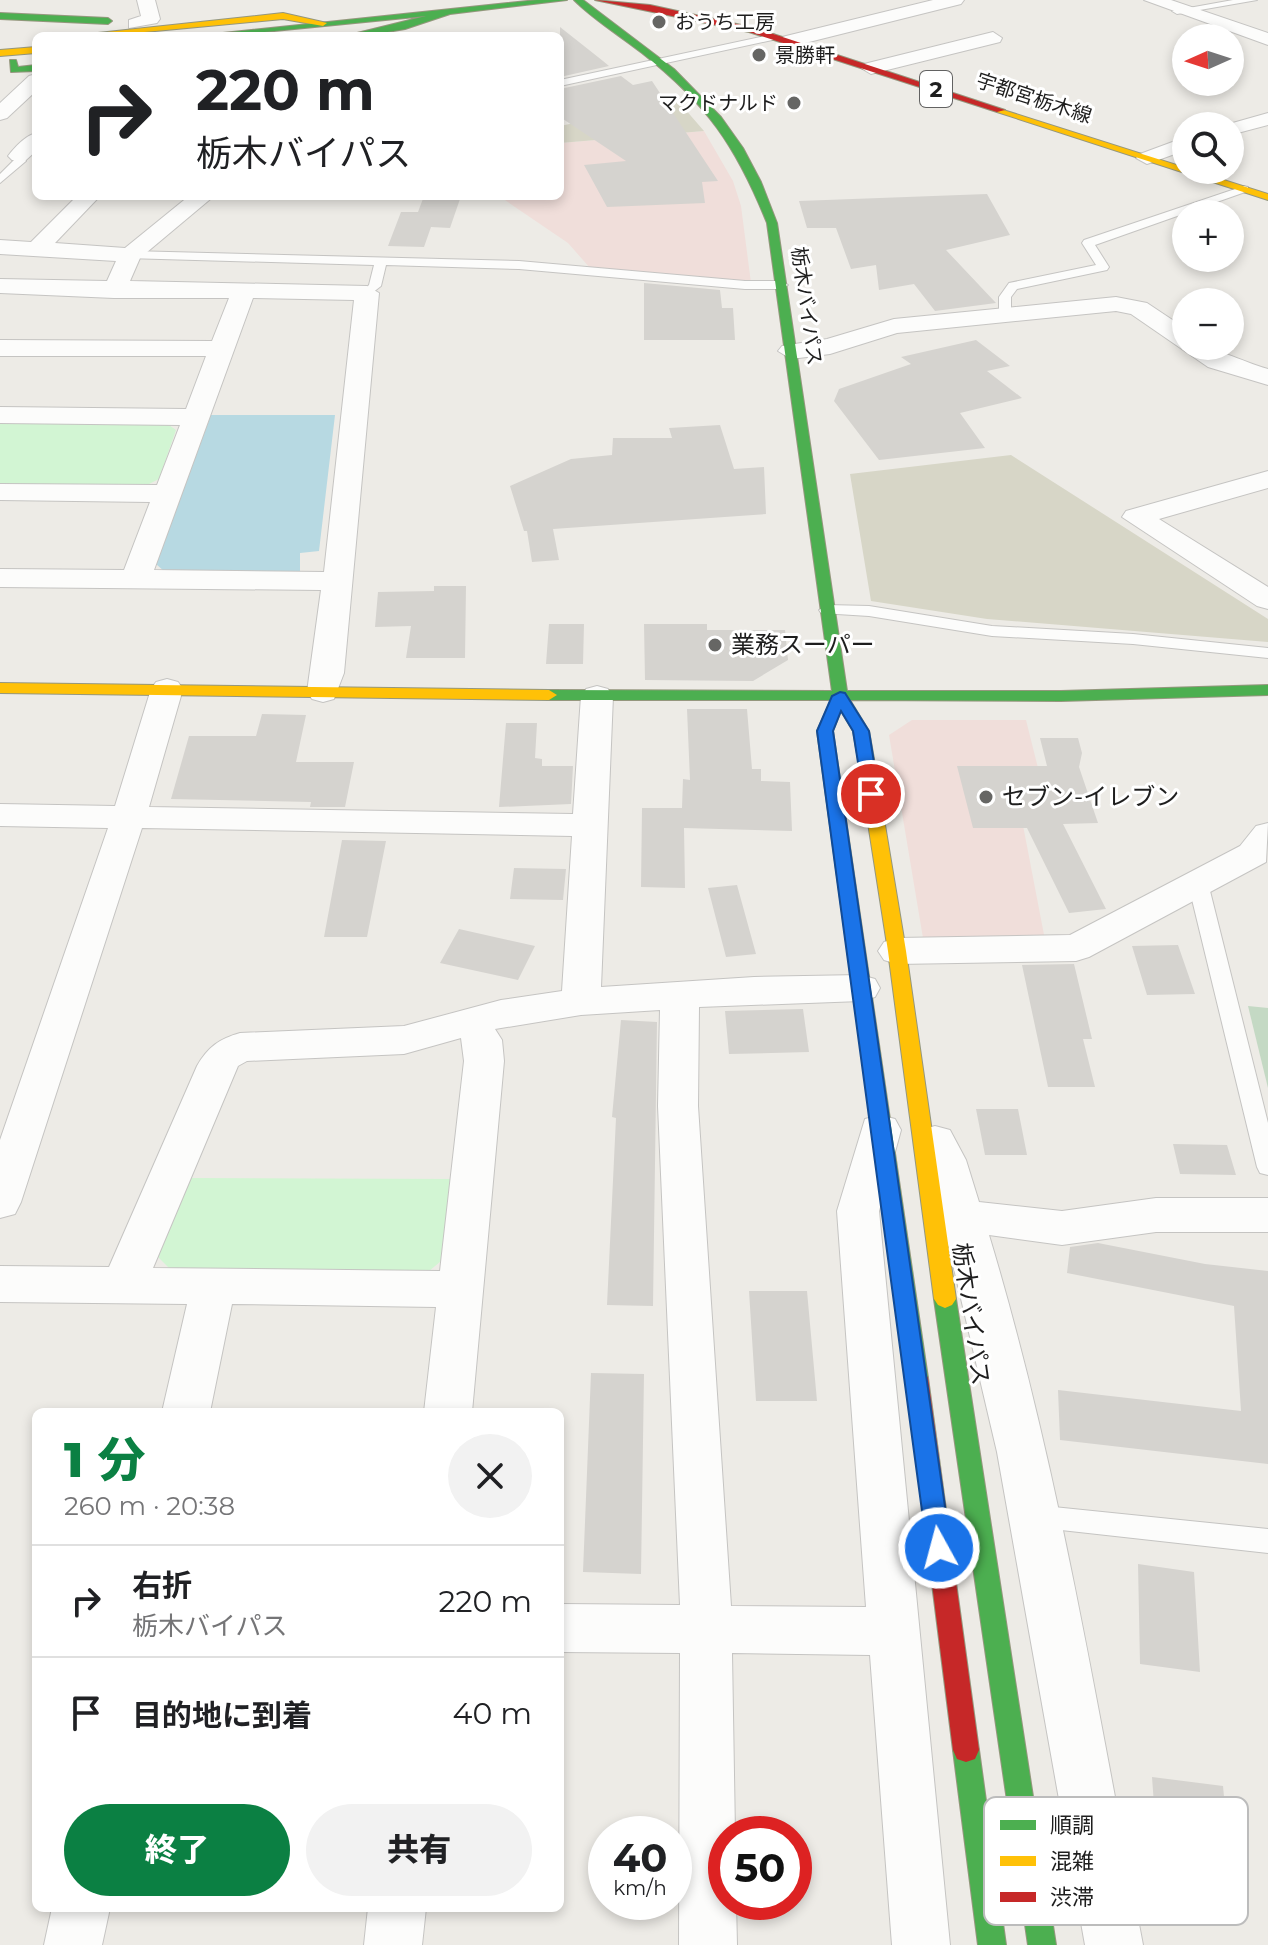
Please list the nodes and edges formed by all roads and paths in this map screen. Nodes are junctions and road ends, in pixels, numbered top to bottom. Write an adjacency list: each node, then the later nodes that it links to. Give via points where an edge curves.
1 (146, 0): 13 (street, via 151,19)
2 (563, 0): 8 (main road)
3 (578, 0): 25 (main road, 栃木バイパス)
4 (599, 0): 20 (main road, 宇都宮栃木線 / 2, via 663,7)
5 (955, 0): 20 (street)
6 (1153, 0): 9 (street)
7 (1246, 1): 9 (lane); 11 (street)
8 (453, 10): 12 (main road); 18 (main road)
9 (1177, 11): 21 (street)
10 (0, 16): 13 (main road)
11 (1268, 16)
12 (323, 23): 13 (main road, via 296,16); 14 (main road)
13 (138, 26): 15 (main road)
14 (259, 30): 16 (main road); 17 (main road)
15 (100, 32)
16 (239, 32)
17 (267, 32)
18 (371, 32)
19 (993, 38): 27 (street)
20 (782, 39): 25 (lane); 27 (main road, 宇都宮栃木線 / 2)
21 (1268, 39)
22 (32, 41): 24 (main road)
23 (32, 51): 24 (main road)
24 (7, 56): 26 (main road)
25 (661, 60): 28 (lane); 47 (main road, 栃木バイパス, via 711,106 746,156 762,187)
26 (32, 66)
27 (871, 68): 37 (main road, 宇都宮栃木線 / 2)
28 (564, 82)
29 (32, 84): 31 (street)
30 (32, 108): 31 (street)
31 (4, 110)
32 (1268, 119): 33 (street)
33 (1244, 125)
34 (32, 143): 36 (street)
35 (1172, 148): 37 (street)
36 (19, 156): 38 (lane)
37 (1147, 158): 39 (main road, 宇都宮栃木線 / 2)
38 (0, 180)
39 (1244, 189): 40 (main road, 宇都宮栃木線 / 2); 52 (lane, via 1088,243 1103,267 1013,286 1005,297)
40 (1268, 197)
41 (85, 200): 44 (street)
42 (198, 200): 45 (street)
43 (0, 247): 44 (street)
44 (37, 249): 45 (street)
45 (130, 255): 46 (lane); 49 (street)
46 (380, 264): 47 (lane, via 519,265); 51 (lane, via 375,286)
47 (782, 285): 56 (main road, 栃木バイパス)
48 (0, 286): 49 (street)
49 (114, 291): 50 (street)
50 (243, 292): 51 (street); 55 (street)
51 (367, 293): 66 (street)
52 (1005, 316): 53 (street, via 1116,304 1138,308); 56 (street, via 894,326 830,346)
53 (1172, 331)
54 (0, 348): 55 (street)
55 (220, 349): 60 (street)
56 (791, 351): 68 (main road, 栃木バイパス)
57 (1214, 360): 58 (street)
58 (1268, 377)
59 (0, 415): 60 (street)
60 (194, 417): 63 (street)
61 (1268, 479): 67 (street, via 1136,517)
62 (0, 492): 63 (street)
63 (166, 494): 65 (street)
64 (0, 578): 65 (street)
65 (136, 579): 66 (street)
66 (337, 581): 73 (street)
67 (1268, 600)
68 (827, 610): 69 (lane, via 869,611 971,629); 75 (main road, 栃木バイパス)
69 (1268, 653)
70 (0, 688): 71 (main road)
71 (167, 689): 73 (main road); 77 (street)
72 (1268, 690): 75 (main road)
73 (323, 692): 74 (main road)
74 (597, 696): 75 (main road); 78 (street)
75 (840, 696): 81 (main road, 栃木バイパス, via 861,731); 82 (main road, 栃木バイパス, via 825,731)
76 (0, 815): 77 (street)
77 (129, 816): 78 (street); 88 (street)
78 (589, 825): 84 (street)
79 (1268, 834): 80 (street, via 1253,854)
80 (1198, 883): 81 (street, via 1076,948); 87 (lane)
81 (897, 951): 86 (main road, 栃木バイパス)
82 (861, 988): 83 (street); 86 (main road, 栃木バイパス)
83 (680, 994): 84 (street); 100 (street, via 678,1106)
84 (581, 1002): 85 (street)
85 (472, 1022): 92 (street, via 404,1040 263,1044 224,1056); 94 (street, via 482,1040 484,1061)
86 (899, 1117): 90 (street, via 945,1160); 101 (street, via 858,1211); 102 (main road, 栃木バイパス); 104 (main road, 栃木バイパス)
87 (1268, 1167)
88 (0, 1202)
89 (1268, 1215): 90 (street, via 1156,1215 1062,1228 998,1218)
90 (964, 1219): 97 (street)
91 (0, 1284): 92 (street)
92 (124, 1285): 93 (street)
93 (213, 1287): 94 (street); 95 (street)
94 (460, 1289): 96 (street)
95 (187, 1408)
96 (448, 1408)
97 (1034, 1516): 98 (lane); 103 (street)
98 (1268, 1541)
99 (564, 1628): 100 (street)
100 (705, 1629): 101 (street); 112 (street)
101 (893, 1631): 113 (street)
102 (1016, 1797)
103 (1086, 1797)
104 (984, 1874)
105 (80, 1912): 110 (street)
106 (397, 1912): 111 (street)
107 (990, 1925): 114 (main road, 栃木バイパス)
108 (1039, 1925): 115 (main road, 栃木バイパス)
109 (1110, 1925): 116 (street)
110 (73, 1945)
111 (393, 1945)
112 (708, 1945)
113 (921, 1945)
114 (992, 1945)
115 (1042, 1945)
116 (1114, 1945)

